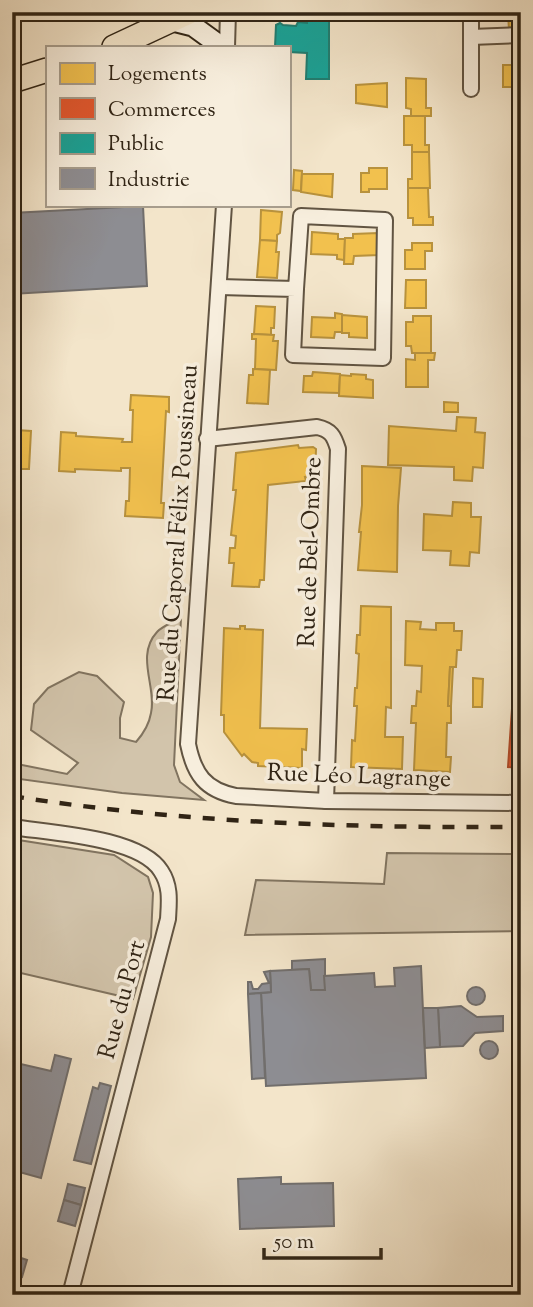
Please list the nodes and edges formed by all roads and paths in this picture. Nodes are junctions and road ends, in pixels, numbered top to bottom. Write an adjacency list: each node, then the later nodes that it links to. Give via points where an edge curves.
1 (228, 12): 8 (street)
2 (471, 12): 5 (street)
3 (181, 17): 6 (main road); 7 (street)
4 (521, 35): 5 (street)
5 (471, 37): 11 (street)
6 (116, 46)
7 (223, 46)
8 (224, 46)
9 (46, 70): 10 (main road)
10 (12, 81)
11 (471, 89)
12 (224, 206): 13 (street, Rue du Caporal Félix Poussineau)
13 (220, 287): 14 (street); 15 (street, Rue du Caporal Félix Poussineau)
14 (296, 289): 14 (street, via 293,355 383,358 385,220 301,216)
15 (207, 439): 16 (street, Rue du Caporal Félix Poussineau, via 188,744); 17 (street, Rue de Bel-Ombre, via 317,427 333,435 338,449)
16 (202, 779): 17 (street, Rue Léo Lagrange, via 222,793 236,796)
17 (326, 801): 18 (street, Rue Léo Lagrange)
18 (521, 803)
19 (12, 827): 20 (street, Rue du Port, via 118,843 160,869 169,889 168,919)
20 (69, 1295)

